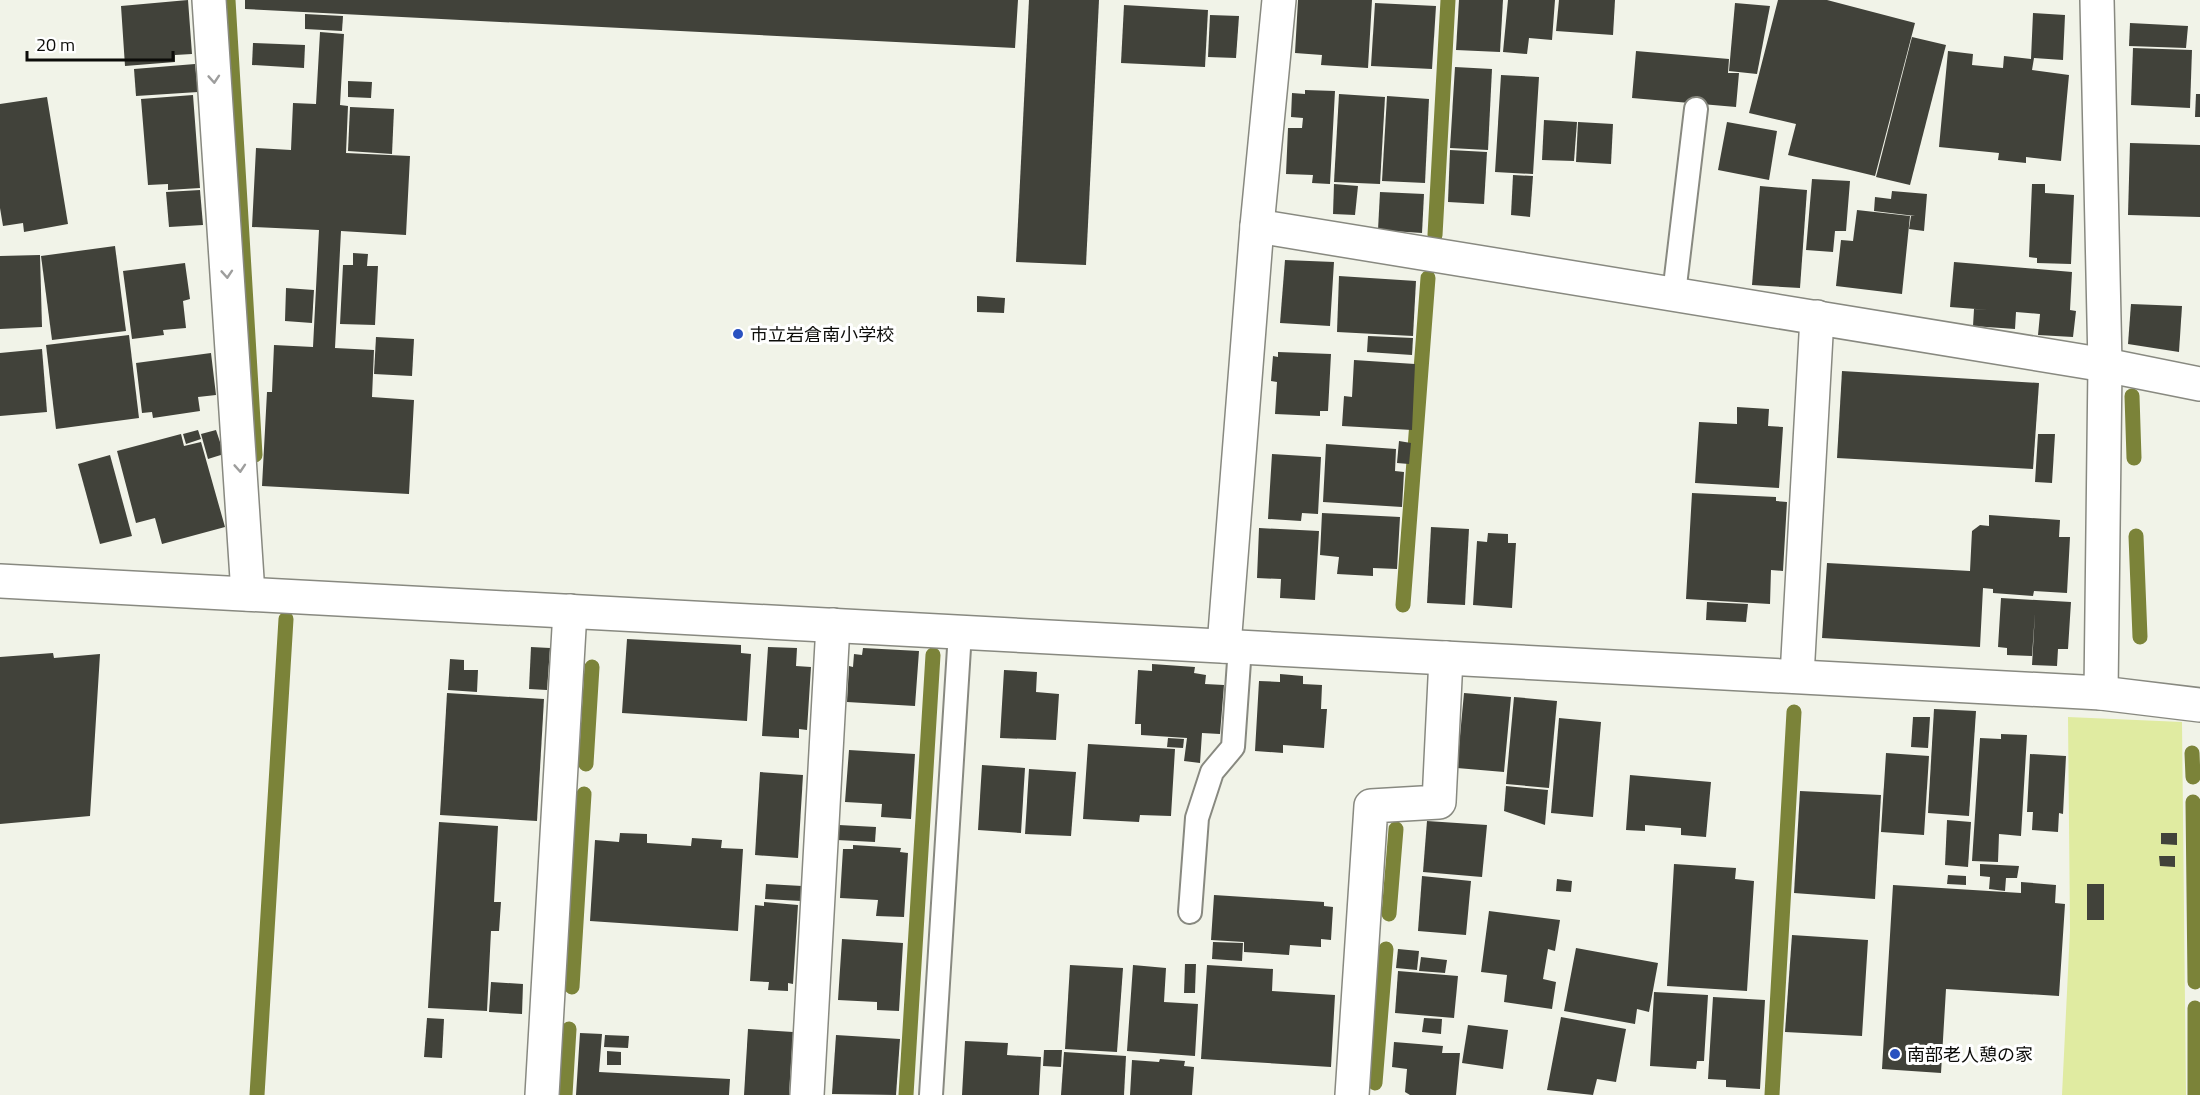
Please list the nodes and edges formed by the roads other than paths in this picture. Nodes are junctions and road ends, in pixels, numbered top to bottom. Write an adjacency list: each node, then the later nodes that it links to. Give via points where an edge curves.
1 (209, 0): 11 (street, one-way to 11)
2 (1279, 0): 5 (street)
3 (2097, 0): 8 (street)
4 (1696, 109): 6 (lane)
5 (1257, 226): 6 (street); 15 (street)
6 (1674, 294): 7 (street)
7 (1817, 317): 8 (street); 17 (street)
8 (2105, 365): 9 (street); 18 (street)
9 (2200, 384)
10 (0, 581): 11 (street)
11 (248, 594): 12 (street)
12 (570, 611): 13 (street); 21 (street)
13 (833, 625): 14 (street); 22 (street)
14 (960, 632): 15 (street); 23 (lane)
15 (1232, 647): 16 (street); 20 (lane, via 1233,747 1212,772 1197,818)
16 (1446, 658): 17 (street); 24 (street, via 1439,802 1371,806)
17 (1797, 676): 18 (street)
18 (2102, 693): 19 (street)
19 (2200, 705)
20 (1190, 912)
21 (542, 1095)
22 (807, 1095)
23 (931, 1095)
24 (1352, 1095)

